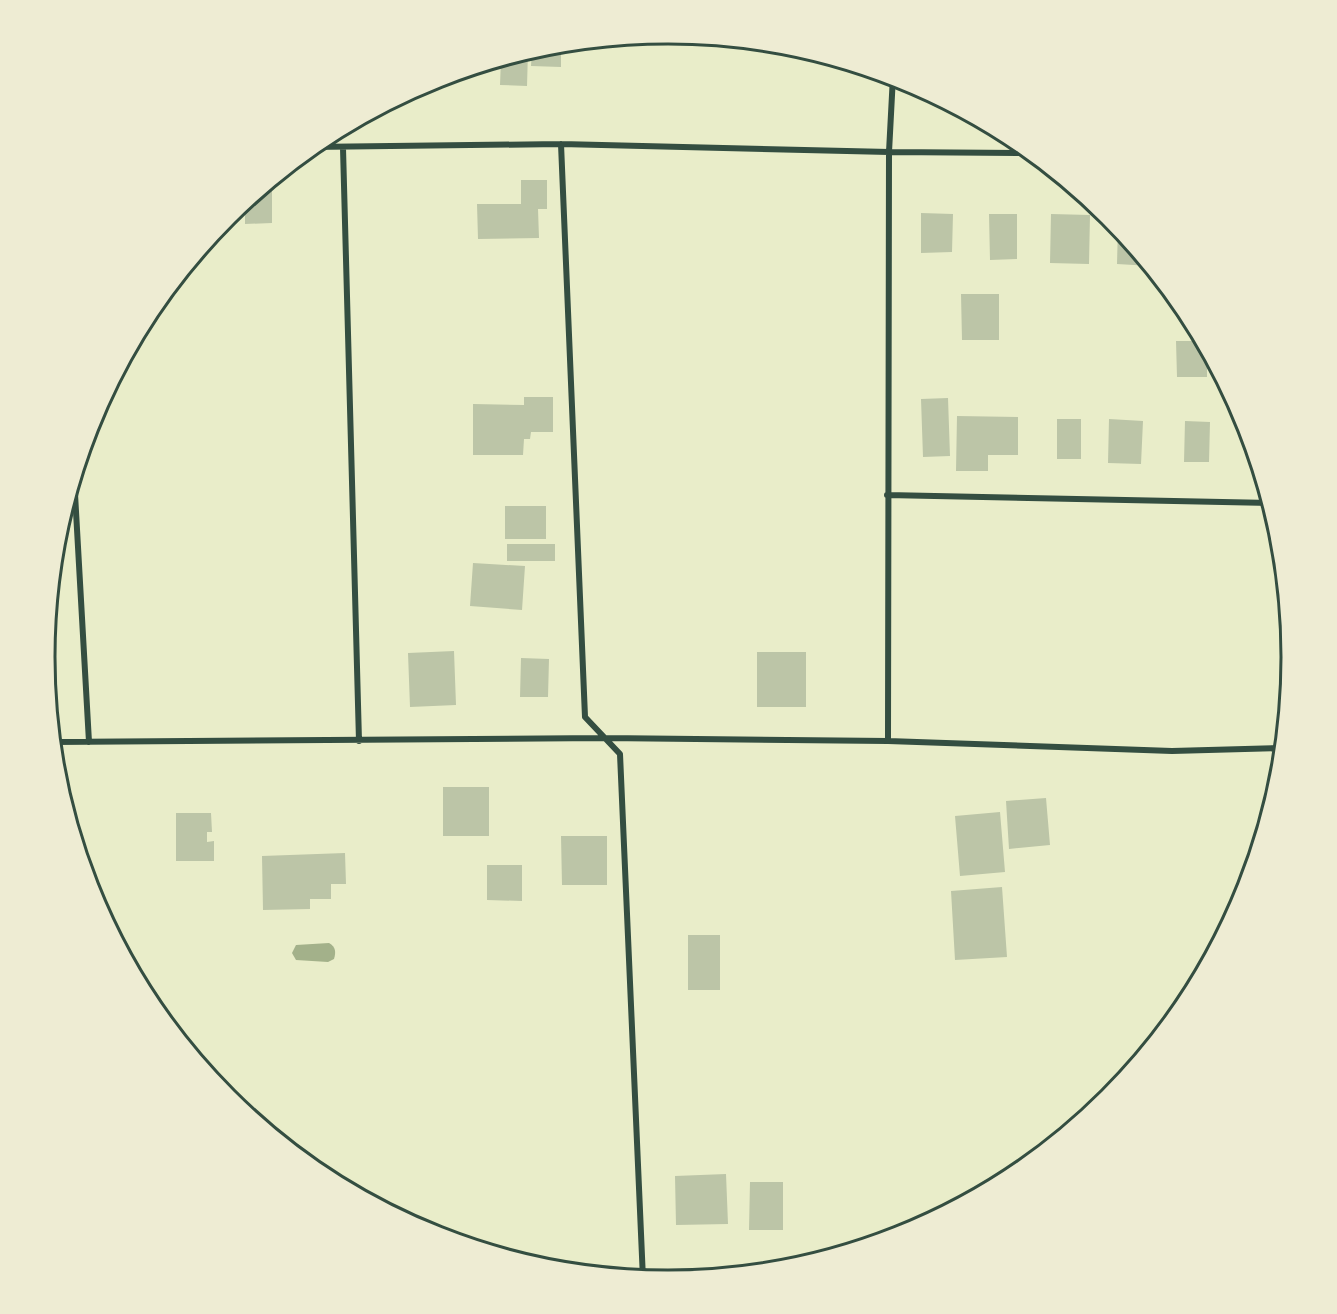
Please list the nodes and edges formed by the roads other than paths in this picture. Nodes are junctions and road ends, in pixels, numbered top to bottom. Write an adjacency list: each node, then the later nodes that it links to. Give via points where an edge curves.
1 (892, 86): 5 (street)
2 (561, 144): 4 (street); 5 (street); 10 (street, via 585,717)
3 (327, 148): 4 (street)
4 (343, 148): 11 (street)
5 (889, 152): 6 (street); 7 (street)
6 (1017, 153)
7 (887, 495): 9 (street); 12 (street)
8 (75, 501): 14 (street)
9 (1262, 503)
10 (605, 738): 11 (street); 12 (street); 16 (street, via 620,754)
11 (359, 741): 14 (street)
12 (888, 741): 15 (street, via 1172,751)
13 (61, 742): 14 (street)
14 (89, 742)
15 (1275, 748)
16 (643, 1269)

